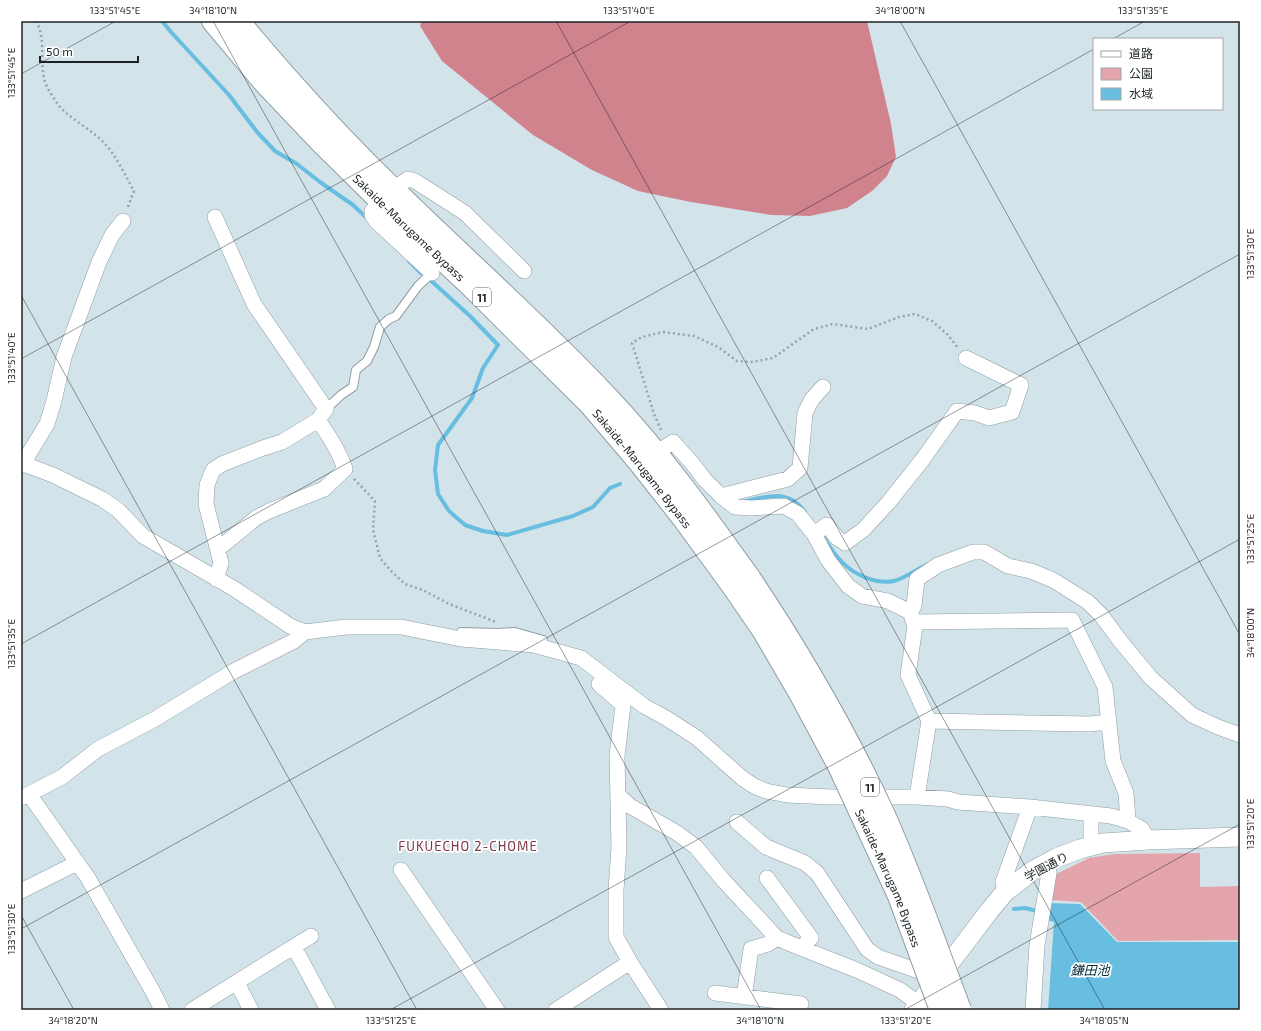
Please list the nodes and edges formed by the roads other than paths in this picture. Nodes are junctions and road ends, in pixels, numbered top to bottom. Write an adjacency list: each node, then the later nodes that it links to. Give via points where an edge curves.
1 (213, 21): 3 (highway, Sakaide-Marugame Bypass / 11, via 265,83 321,142)
2 (238, 21): 3 (highway, Sakaide-Marugame Bypass / 11)
3 (387, 195): 6 (street, via 408,179 415,181 465,214); 7 (street, via 372,211 372,215); 11 (highway, Sakaide-Marugame Bypass / 11, via 556,345); 17 (highway, Sakaide-Marugame Bypass / 11, via 468,283 590,404 684,519)
4 (215, 218): 10 (street, via 254,304)
5 (123, 221): 12 (street, via 112,235 99,262 64,356 47,424)
6 (524, 271)
7 (429, 277): 10 (lane, via 418,286 396,316 380,327 367,361 356,370 353,387 341,395)
8 (966, 358): 14 (street, via 1021,385 1012,412 989,418 958,411 888,503 863,530 845,543 837,538 827,525)
9 (823, 387): 13 (street, via 805,413 800,468 788,479)
10 (322, 415): 15 (street, via 282,442 213,470 207,485 206,504); 15 (street, via 345,469 324,489 256,518)
11 (663, 449): 13 (street, via 673,442); 17 (highway, Sakaide-Marugame Bypass / 11)
12 (23, 464): 16 (street, via 53,475 102,499 118,510 143,536)
13 (721, 496): 14 (street, via 735,507 784,506 798,514)
14 (818, 532): 18 (street, via 828,560 848,586 862,596 888,601)
15 (218, 549): 16 (street, via 221,563)
16 (216, 578): 19 (street, via 290,626)
17 (743, 584): 59 (highway, Sakaide-Marugame Bypass / 11, bridge, via 763,630 798,688 839,766 899,896); 60 (highway, Sakaide-Marugame Bypass / 11, bridge, via 779,622 818,687 855,758 916,891)
18 (912, 617): 22 (street, via 915,626 908,675); 23 (street, via 1072,620 1105,687); 24 (street, via 917,579 938,565 973,552 984,552 1008,566 1031,571 1053,580 1088,602 1151,678 1192,715)
19 (305, 632): 20 (street, via 346,627 401,627); 26 (street, via 294,641 234,671 155,719 98,749 62,777)
20 (450, 637): 21 (street, via 534,645); 21 (lane, via 462,632 515,632 571,648)
21 (578, 657): 25 (street, via 582,669 624,704 617,756); 27 (street, via 644,706 697,738 742,778 766,791 787,795 832,797)
22 (929, 721): 23 (street, via 1089,724); 27 (street)
23 (1109, 722): 30 (street, via 1113,762 1126,793)
24 (1240, 735)
25 (618, 795): 42 (street, via 630,806 696,847); 45 (street, via 616,937)
26 (25, 796): 35 (street)
27 (917, 797): 28 (street)
28 (1030, 807): 29 (street); 40 (street, via 1003,882)
29 (1091, 814): 30 (street); 34 (street)
30 (1128, 821): 33 (street, via 1142,829)
31 (737, 822): 46 (street, via 766,847 805,863 817,873 867,949 878,957)
32 (1240, 837): 33 (street, 学園通り)
33 (1148, 840): 34 (street, 学園通り)
34 (1091, 845): 36 (street, 学園通り)
35 (77, 863): 39 (street); 52 (street, via 88,878)
36 (1047, 863): 40 (street, 学園通り); 61 (street, via 1049,873 1037,944)
37 (401, 870): 56 (street)
38 (767, 878): 44 (street, via 811,938)
39 (21, 891)
40 (1005, 892): 46 (street, 学園通り)
41 (311, 936): 43 (street)
42 (777, 938): 44 (street); 49 (street, via 768,944 751,949)
43 (294, 947): 47 (street); 55 (street)
44 (800, 948): 51 (street, via 860,971 900,990)
45 (630, 962): 57 (street); 58 (street)
46 (938, 978): 51 (street, 学園通り)
47 (237, 983): 53 (street); 54 (street)
48 (715, 993): 49 (street)
49 (744, 997): 50 (street)
50 (801, 1004)
51 (917, 1007)
52 (162, 1010)
53 (192, 1010)
54 (251, 1010)
55 (328, 1010)
56 (497, 1010)
57 (556, 1010)
58 (661, 1010)
59 (941, 1010)
60 (960, 1010)
61 (1033, 1010)

